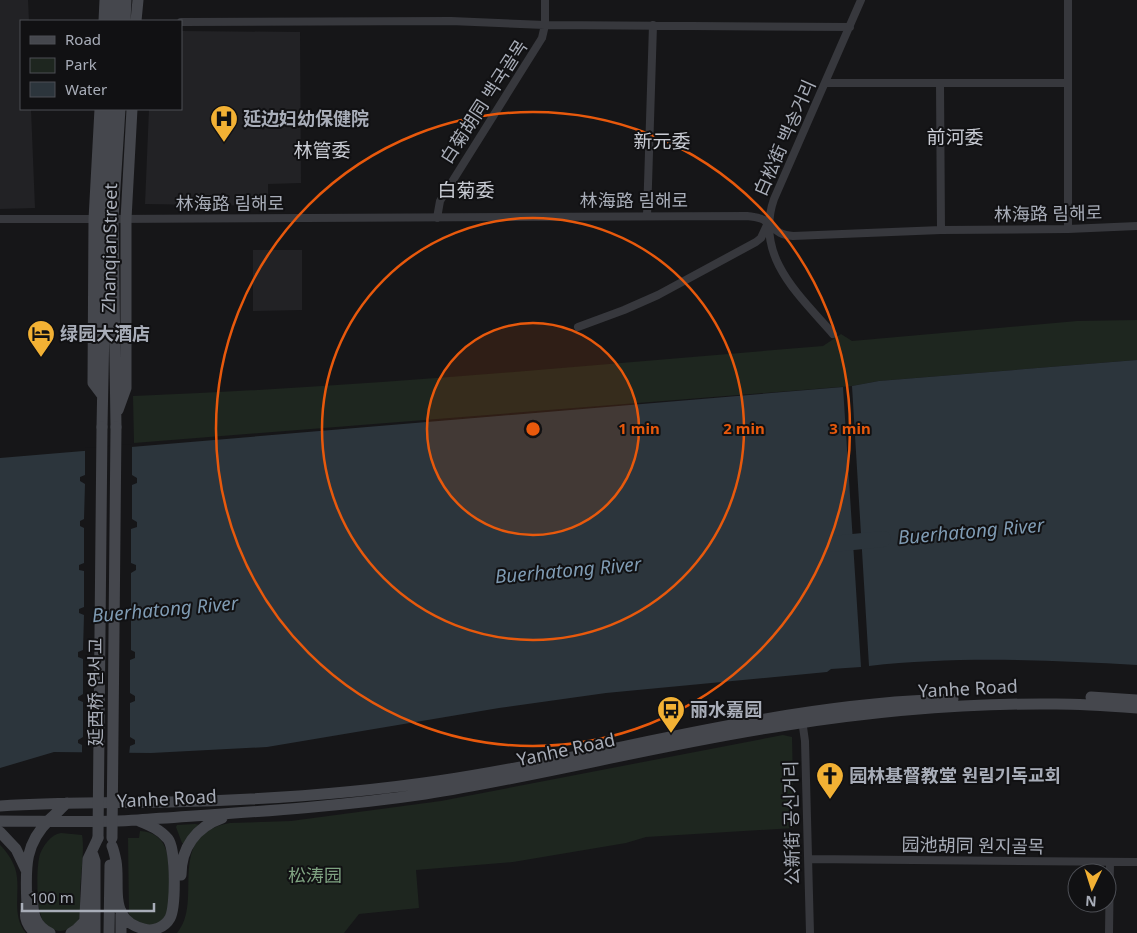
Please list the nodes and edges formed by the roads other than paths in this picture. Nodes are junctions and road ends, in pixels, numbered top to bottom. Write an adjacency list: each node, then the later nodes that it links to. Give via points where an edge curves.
1 (105, 0): 8 (main road)
2 (115, 0): 9 (main road)
3 (126, 0): 10 (main road)
4 (138, 0): 11 (main road)
5 (545, 0): 13 (street, 白菊胡同 백국골목)
6 (861, 0): 15 (street, 白松街 백송거리)
7 (1068, 0): 17 (street)
8 (104, 20)
9 (114, 20)
10 (125, 20)
11 (136, 20)
12 (182, 22): 13 (street, via 451,21)
13 (545, 25): 14 (street); 24 (street, 白菊胡同 백국골목, via 539,44 440,201)
14 (653, 25): 15 (street); 23 (street)
15 (850, 27): 16 (street, 白松街 백송거리)
16 (825, 83): 18 (street); 28 (street, 白松街 백송거리, via 774,199)
17 (1068, 83): 18 (street); 30 (street)
18 (940, 84): 31 (street)
19 (100, 110): 26 (main road, ZhanqianStreet)
20 (110, 110): 26 (main road, ZhanqianStreet)
21 (120, 110): 26 (main road, ZhanqianStreet)
22 (132, 110): 27 (main road, ZhanqianStreet)
23 (647, 216): 24 (street, 林海路 림해로); 28 (street, 林海路 림해로, via 747,216)
24 (437, 218): 27 (street, 林海路 림해로)
25 (0, 219): 26 (street)
26 (104, 219): 27 (street, 林海路 림해로); 34 (main road, ZhanqianStreet); 35 (main road, ZhanqianStreet)
27 (126, 219): 34 (main road, ZhanqianStreet, via 126,388)
28 (768, 223): 31 (street, 林海路 림해로, via 776,232 793,236); 32 (street, via 756,242 658,295); 33 (street, 白松街 백송거리, via 779,267)
29 (1137, 226): 30 (street, 林海路 림해로)
30 (1068, 229): 31 (street, 林海路 림해로)
31 (941, 230)
32 (578, 328)
33 (833, 334)
34 (116, 422): 49 (main road, 延西桥 연서교, bridge)
35 (102, 427): 50 (main road, 延西桥 연서교, bridge, via 98,838)
36 (1137, 700): 38 (main road, Yanhe Road, via 1063,696 918,700 867,704)
37 (1137, 708): 38 (main road, Yanhe Road, via 1060,704 948,706)
38 (802, 718): 39 (main road, Yanhe Road, via 392,787 303,796); 42 (main road, Yanhe Road, via 510,780 340,804); 51 (street, 公新街 공신거리)
39 (169, 802): 40 (main road, Yanhe Road); 43 (main road)
40 (67, 803): 41 (main road, Yanhe Road); 46 (main road)
41 (0, 806)
42 (240, 813): 43 (main road, Yanhe Road); 63 (main road, via 209,823 189,844 181,863 179,915)
43 (164, 817): 44 (main road, Yanhe Road); 48 (main road)
44 (137, 820): 46 (main road, Yanhe Road); 48 (main road)
45 (0, 821): 46 (main road, Yanhe Road)
46 (54, 821): 54 (main road, via 32,842); 58 (main road, via 36,851 33,865 33,910 39,925)
47 (0, 832): 54 (main road, via 16,849)
48 (170, 840): 55 (main road, via 174,864 172,911 167,923 148,930 131,923)
49 (112, 842): 55 (main road); 61 (main road)
50 (92, 852): 56 (main road, via 88,859); 60 (main road, via 95,861)
51 (808, 859): 52 (street, 园池胡同 원지골목); 64 (street, 公新街 공신거리)
52 (1110, 862): 53 (street, 园池胡同 원지골목); 65 (street)
53 (1137, 862)
54 (26, 872): 57 (main road, via 26,918)
55 (121, 911): 62 (main road)
56 (84, 927): 59 (main road)
57 (35, 933)
58 (50, 933)
59 (71, 933)
60 (95, 933)
61 (109, 933)
62 (121, 933)
63 (166, 933)
64 (810, 933)
65 (1109, 933)

